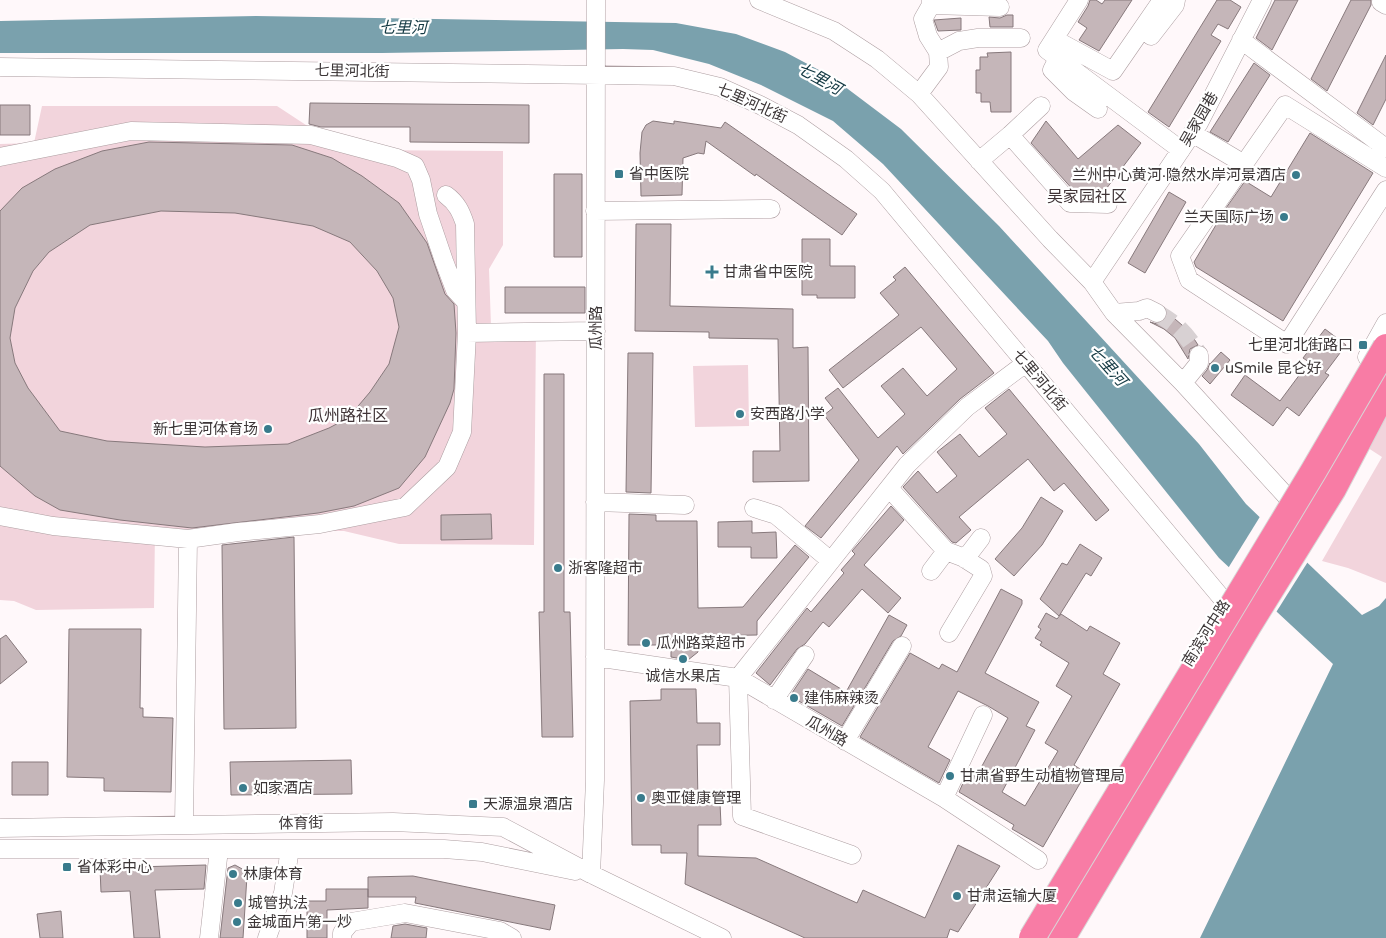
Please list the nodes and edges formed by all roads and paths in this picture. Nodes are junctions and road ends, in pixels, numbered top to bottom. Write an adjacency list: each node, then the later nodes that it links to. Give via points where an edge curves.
1 (759, 0): 17 (street, via 834,31 877,59)
2 (1079, 0): 11 (street)
3 (1162, 0): 11 (street, via 1114,71)
4 (1176, 0): 9 (street)
5 (1262, 0): 12 (street, 吴家园巷)
6 (931, 2): 7 (street); 13 (street, via 923,19)
7 (1000, 7)
8 (596, 8): 16 (street, 瓜州路)
9 (1151, 36)
10 (1021, 38): 13 (street, via 958,41)
11 (1054, 39): 14 (street, via 1047,50)
12 (1241, 40): 20 (street, 吴家园巷); 22 (street)
13 (938, 52): 17 (street, via 939,67)
14 (1058, 58): 19 (street, via 1052,70); 23 (street)
15 (0, 67): 16 (street, 七里河北街)
16 (596, 74): 32 (street, 瓜州路); 41 (street, 七里河北街, via 674,76 720,87 798,125 846,159 882,191)
17 (919, 94): 25 (street)
18 (1041, 106): 21 (street)
19 (1098, 110)
20 (1192, 133): 23 (street, 吴家园巷); 26 (street)
21 (1010, 135): 25 (street); 30 (street, via 1070,203)
22 (1384, 143)
23 (1181, 150): 33 (street, 吴家园巷)
24 (0, 157): 34 (street, via 131,131 310,135 398,158 415,166 444,261 455,290)
25 (979, 161): 33 (street)
26 (1244, 164): 27 (street, via 1285,105); 28 (street, via 1180,256 1189,280 1287,344)
27 (1386, 168)
28 (1386, 190)
29 (446, 195): 34 (street, via 461,212 465,224)
30 (1108, 204)
31 (771, 209): 32 (street)
32 (596, 211): 38 (street, 瓜州路)
33 (1092, 282): 35 (street)
34 (466, 302): 39 (street)
35 (1114, 313): 36 (street); 44 (street, via 1193,367)
36 (1150, 314)
37 (1386, 323): 44 (street, 南滨河中路)
38 (596, 332): 39 (street); 45 (street, 瓜州路)
39 (467, 333): 51 (street, via 462,432 447,467 405,508 320,524)
40 (1386, 347): 81 (highway, 南滨河中路, bridge)
41 (1026, 363): 43 (street, via 967,407 907,465); 56 (street, 七里河北街)
42 (1386, 388): 49 (highway)
43 (889, 488): 52 (street); 54 (street)
44 (1286, 497): 49 (street); 56 (street, 南滨河中路)
45 (595, 502): 46 (street); 61 (street, 瓜州路)
46 (685, 505)
47 (754, 508): 54 (street, via 776,515)
48 (0, 516): 51 (street, via 53,526)
49 (1315, 520): 57 (highway)
50 (981, 538): 53 (street)
51 (188, 539): 67 (street)
52 (946, 551): 53 (street); 55 (street)
53 (965, 559): 58 (street, via 981,569 983,576)
54 (831, 562): 62 (street)
55 (931, 571)
56 (1225, 602): 57 (street, 七里河北街); 80 (street, 南滨河中路)
57 (1252, 620): 82 (highway)
58 (948, 633)
59 (902, 646): 65 (street)
60 (805, 655): 63 (street)
61 (595, 657): 62 (street, 瓜州路); 74 (street, 瓜州路)
62 (738, 678): 63 (street, 瓜州路); 72 (street, via 742,816)
63 (774, 700): 65 (street, 瓜州路)
64 (983, 715): 66 (street)
65 (845, 741): 66 (street, 瓜州路)
66 (944, 798): 73 (street, 瓜州路)
67 (184, 825): 68 (street, 体育街); 74 (street, 体育街, via 393,822 503,826)
68 (0, 828)
69 (0, 849): 70 (street, 体育街)
70 (219, 849): 71 (street, 体育街); 75 (street)
71 (290, 849): 74 (street, 体育街, via 482,852); 76 (street, via 283,893)
72 (852, 855)
73 (1038, 860)
74 (591, 874): 79 (street, 体育街)
75 (209, 938)
76 (267, 938)
77 (342, 938): 78 (street, via 351,922 405,913 500,931)
78 (512, 938)
79 (722, 938)
80 (1018, 938)
81 (1032, 938)
82 (1062, 938)

